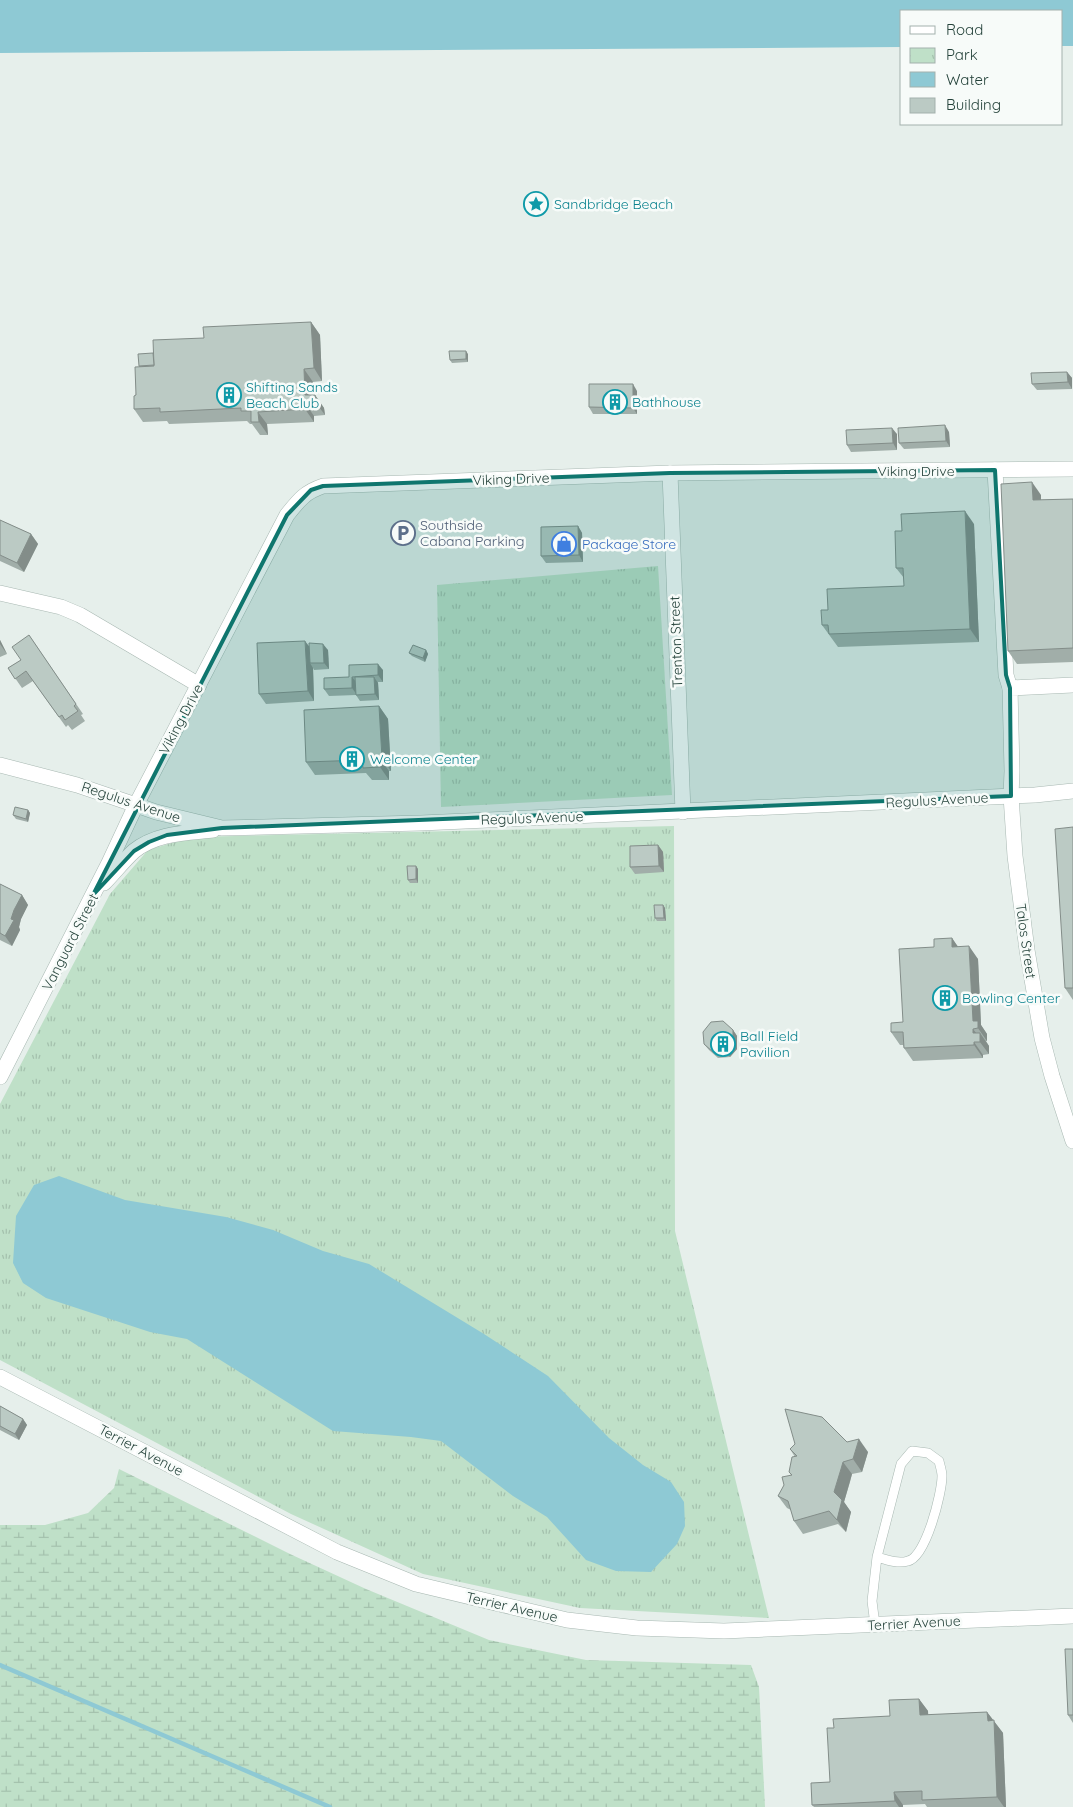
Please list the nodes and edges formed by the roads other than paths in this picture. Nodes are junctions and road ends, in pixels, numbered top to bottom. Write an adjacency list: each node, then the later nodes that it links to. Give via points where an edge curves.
1 (1073, 469): 2 (street, Viking Drive)
2 (995, 470): 3 (street, Viking Drive); 7 (street, Talos Street, via 1006,676)
3 (670, 473): 5 (street, Viking Drive, via 324,486 311,490 287,515); 12 (street, Trenton Street)
4 (0, 593): 5 (street, via 61,607 80,615)
5 (199, 685): 11 (street, Viking Drive)
6 (1073, 685): 7 (street)
7 (1010, 688): 10 (street, Talos Street)
8 (0, 765): 11 (street, Regulus Avenue, via 77,785)
9 (1073, 790): 10 (street, Regulus Avenue)
10 (1011, 796): 12 (street, Regulus Avenue); 16 (street, Talos Street, via 1032,986 1052,1076)
11 (136, 805): 13 (street, Regulus Avenue); 14 (street, Vanguard Street)
12 (683, 812): 13 (street, Regulus Avenue)
13 (222, 828): 14 (street, via 167,835 149,842 134,851)
14 (93, 895): 15 (street, Vanguard Street)
15 (0, 1077)
16 (1073, 1141)
17 (0, 1377): 20 (street, Terrier Avenue, via 337,1552 416,1584 567,1620 637,1628 724,1632)
18 (877, 1557): 18 (lane, via 896,1562 910,1561 920,1553 937,1503 942,1476 939,1461 928,1453 912,1451 901,1464); 20 (lane, via 872,1601)
19 (1073, 1616): 20 (street, Terrier Avenue)
20 (874, 1625)

